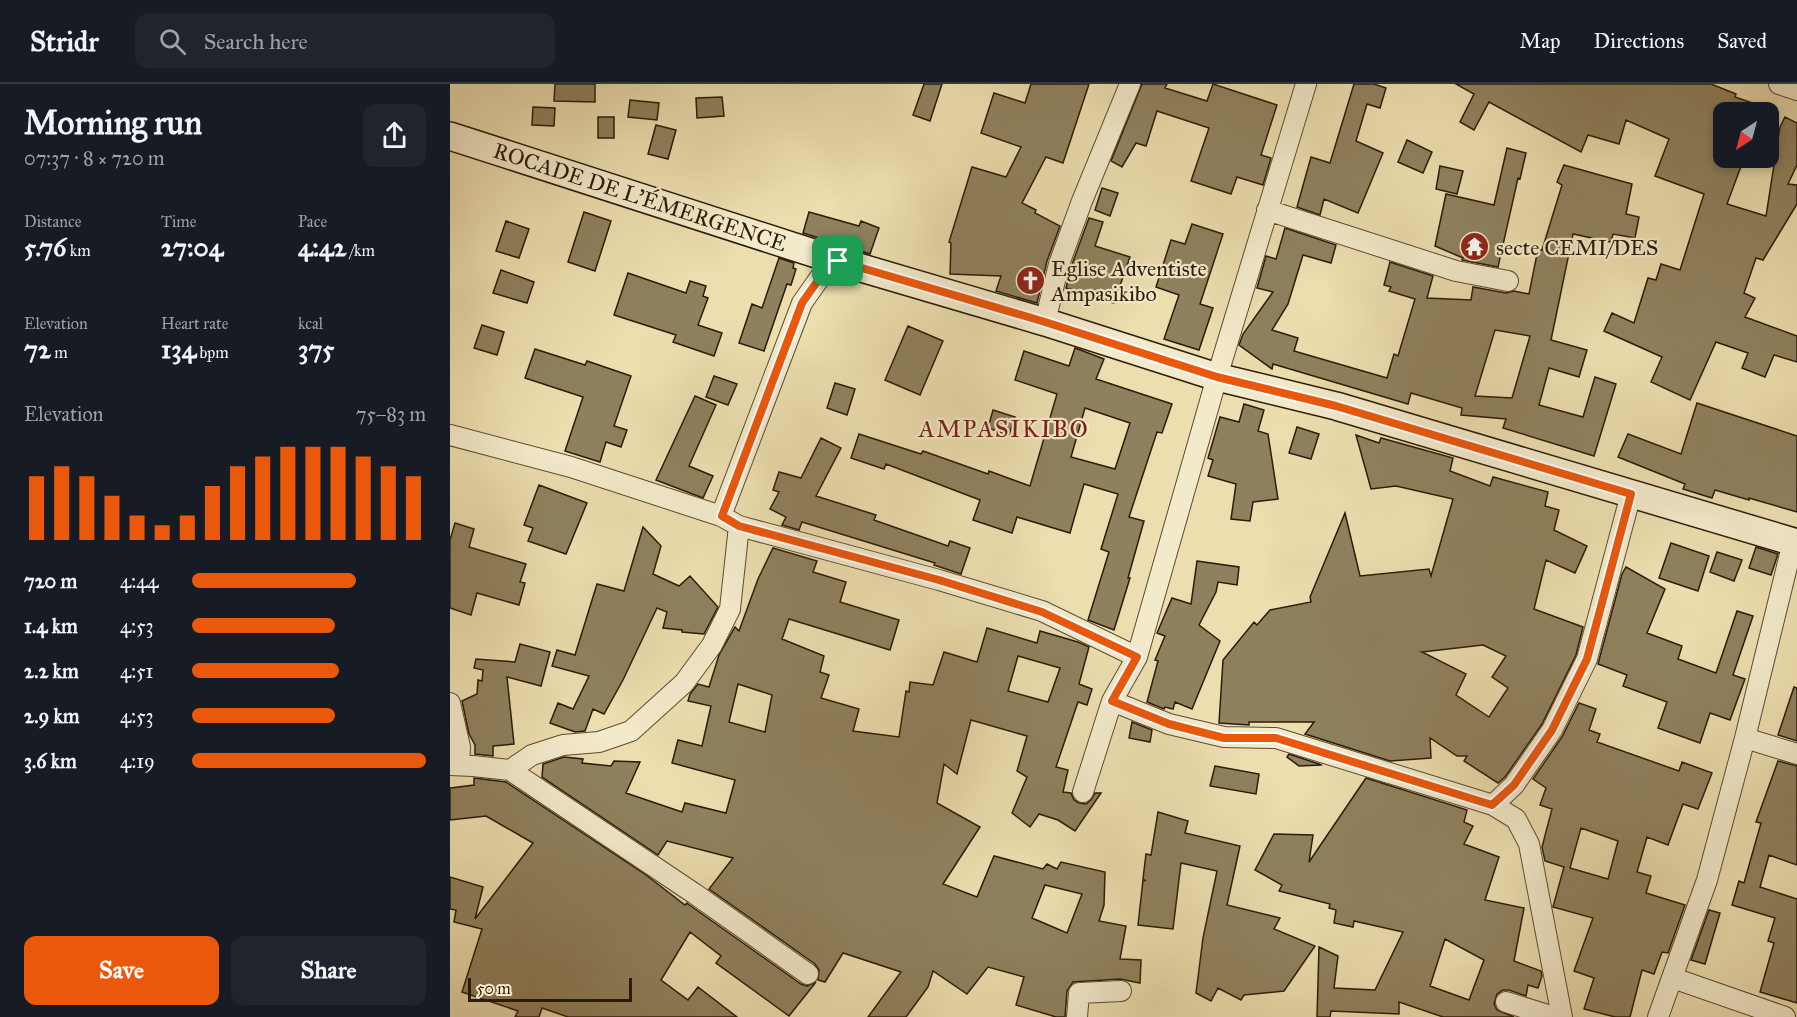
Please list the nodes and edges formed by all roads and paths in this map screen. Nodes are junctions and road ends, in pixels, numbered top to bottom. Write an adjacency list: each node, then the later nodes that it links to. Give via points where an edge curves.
1 (1130, 84): 9 (street, via 1059,264)
2 (1306, 84): 6 (street)
3 (1779, 84): 4 (street)
4 (1797, 90)
5 (450, 136): 7 (street, ROCADE DE L'ÉMERGENCE)
6 (1267, 210): 8 (street, via 1456,271); 10 (street)
7 (838, 261): 9 (street, ROCADE DE L'ÉMERGENCE); 13 (street, via 821,276 802,303)
8 (1508, 281)
9 (1045, 322): 10 (street, ROCADE DE L'ÉMERGENCE)
10 (1217, 377): 12 (street, ROCADE DE L'ÉMERGENCE, via 1336,406); 16 (street)
11 (450, 435): 13 (street, via 571,467)
12 (1631, 494): 15 (street, ROCADE DE L'ÉMERGENCE); 24 (street, via 1587,659 1552,730 1514,785)
13 (722, 516): 14 (street)
14 (739, 526): 16 (street, via 1042,612); 22 (street, via 730,609 712,645 684,683 631,731 599,742 563,745 532,755)
15 (1795, 542): 19 (street)
16 (1137, 657): 17 (street)
17 (1112, 701): 23 (street); 24 (street, via 1169,724 1224,738 1276,738)
18 (450, 704): 21 (street, via 460,747)
19 (1744, 738): 20 (street); 26 (street, via 1707,880)
20 (1797, 754)
21 (454, 765): 22 (street)
22 (510, 770): 25 (street)
23 (1083, 792)
24 (1492, 805): 31 (street, via 1516,819 1529,844)
25 (808, 974)
26 (1672, 978): 32 (street); 33 (street)
27 (1121, 991): 29 (street, via 1080,993)
28 (1506, 1002): 30 (street)
29 (1077, 1017)
30 (1554, 1017)
31 (1562, 1017)
32 (1658, 1017)
33 (1785, 1017)

